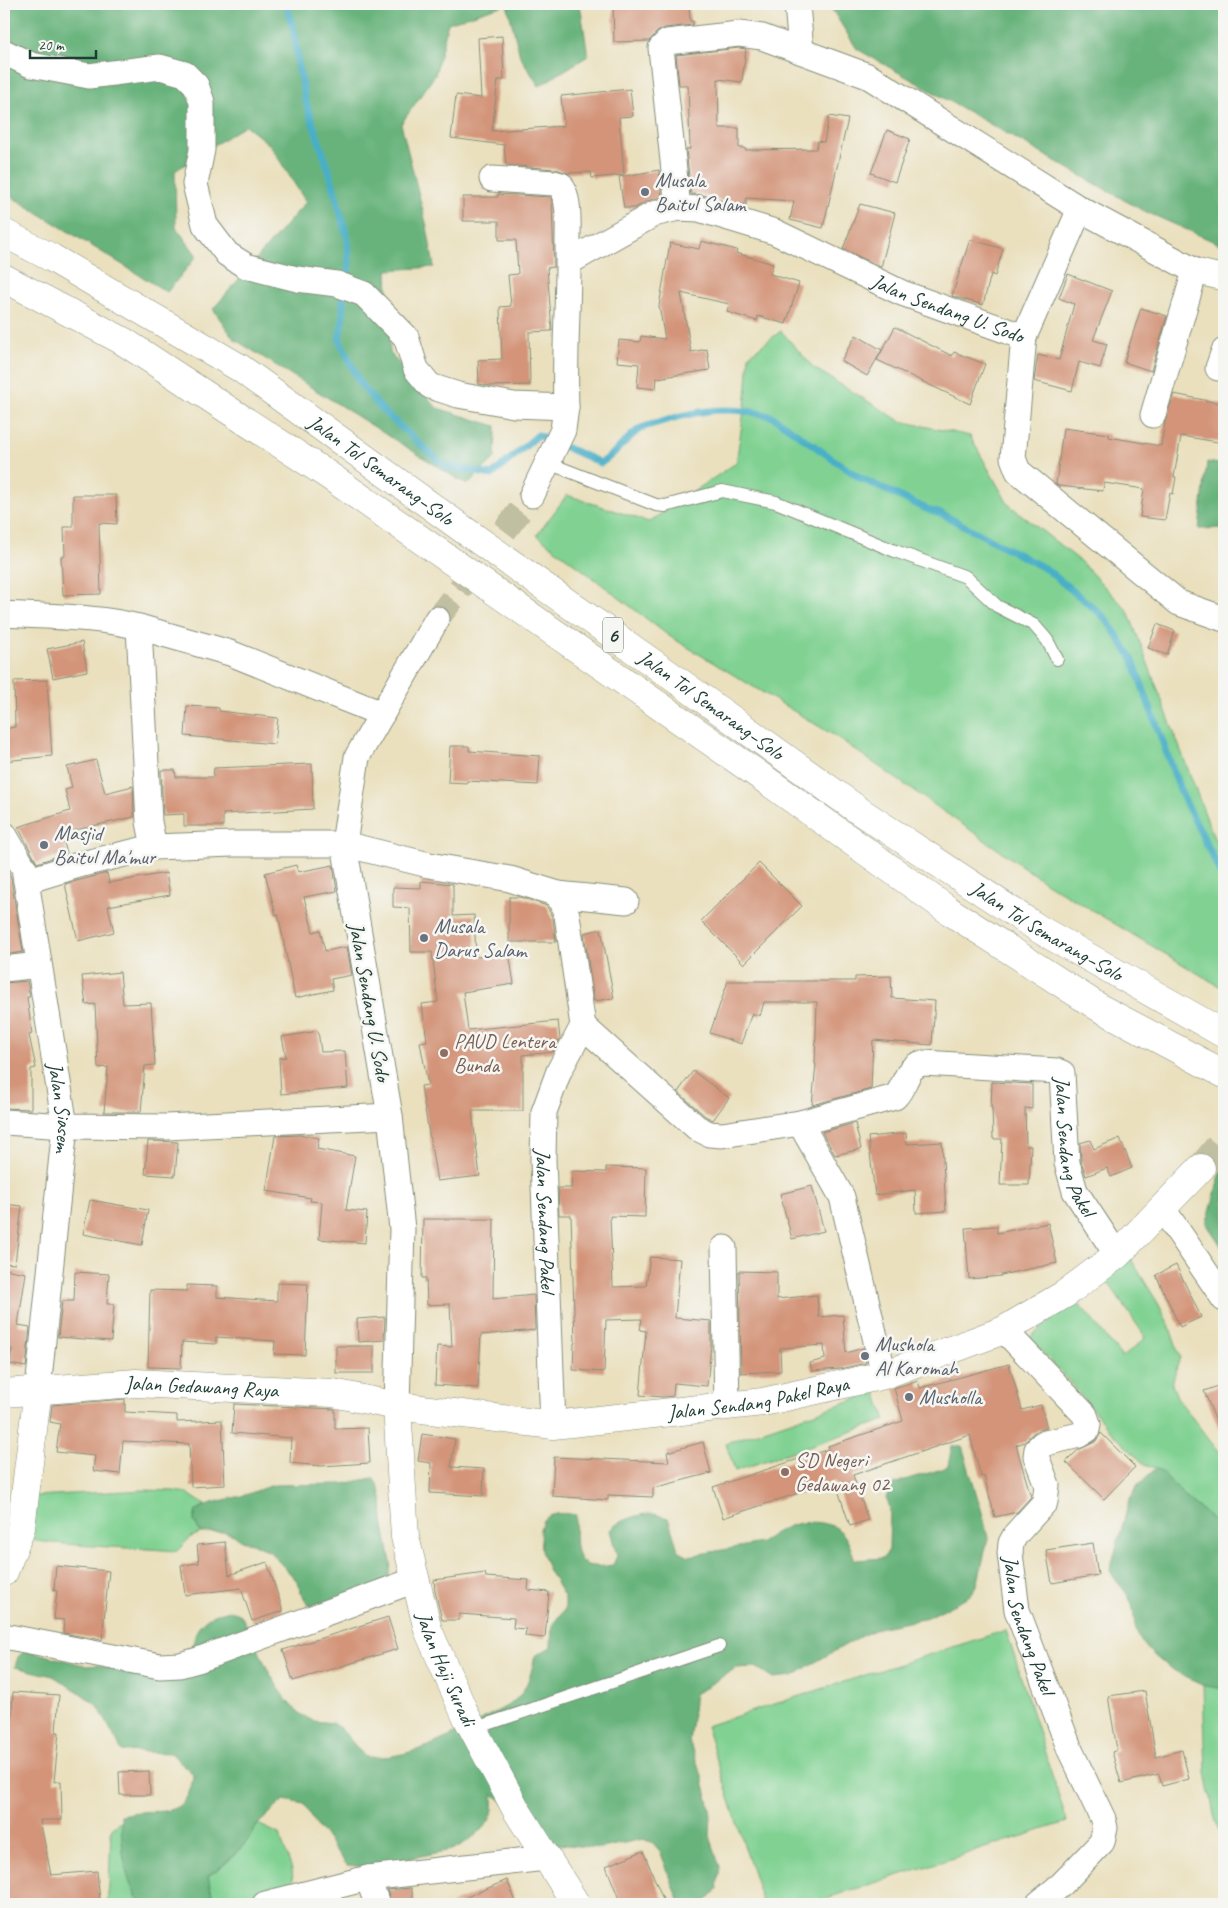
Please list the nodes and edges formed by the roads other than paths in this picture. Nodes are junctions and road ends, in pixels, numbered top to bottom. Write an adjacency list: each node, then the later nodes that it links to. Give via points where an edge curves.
1 (797, 4): 2 (street)
2 (801, 51): 5 (street, via 762,37 739,34 664,43 661,48); 6 (street, via 868,76)
3 (4, 52): 14 (street, via 31,65 89,76 160,67 185,74 196,85 202,102 202,150 195,184 205,225 227,254 246,266 297,279 336,284 364,294 406,337 416,369 430,386)
4 (492, 179): 8 (street, via 561,185 565,192)
5 (678, 208): 8 (street, Jalan Sendang U. Sodo, via 654,214); 12 (street, Jalan Sendang U. Sodo, via 699,208 776,232 902,293)
6 (1080, 209): 9 (street); 12 (street)
7 (4, 233): 32 (main road, Jalan Tol Semarang–Solo / 6, via 240,368 861,812 1040,929)
8 (569, 262): 14 (street)
9 (1195, 271): 11 (street); 13 (street)
10 (4, 278): 33 (main road, Jalan Tol Semarang–Solo / 6, via 123,341 328,474 951,912 1100,1008)
11 (1224, 278)
12 (1024, 337): 19 (street, Jalan Sendang U. Sodo, via 1013,458 1018,471 1178,603)
13 (1152, 415)
14 (565, 418): 15 (street)
15 (550, 458): 16 (street); 21 (lane, via 656,505 665,506 722,491 776,502 966,577 997,606 1034,625)
16 (532, 496)
17 (4, 614): 20 (street, via 124,623)
18 (437, 619): 22 (street, Jalan Sendang U. Sodo)
19 (1224, 619)
20 (139, 627): 22 (street, via 230,653); 25 (street, via 149,822)
21 (1057, 659)
22 (382, 714): 24 (street, Jalan Sendang U. Sodo, via 357,757)
23 (4, 834): 26 (street, Jalan Siasem, via 24,868)
24 (344, 844): 25 (street); 27 (street, via 429,865 510,879); 34 (street, Jalan Sendang U. Sodo)
25 (154, 847): 26 (street)
26 (26, 881): 29 (street, Jalan Siasem)
27 (558, 894): 28 (street); 31 (street, via 567,915)
28 (626, 901)
29 (40, 965): 30 (street); 37 (street, Jalan Siasem)
30 (4, 969)
31 (582, 1026): 36 (street, Jalan Sendang Pakel, via 697,1128 709,1134 722,1135); 49 (street, Jalan Sendang Pakel, via 559,1071 544,1112)
32 (1224, 1034)
33 (1224, 1074)
34 (390, 1116): 37 (street, via 166,1128); 47 (street, Jalan Sendang U. Sodo, via 402,1229)
35 (4, 1122): 37 (street)
36 (800, 1123): 41 (street, Jalan Sendang Pakel, via 895,1097 915,1065 923,1063 1062,1073 1067,1163 1075,1191); 44 (street, via 842,1197)
37 (65, 1126): 45 (street, Jalan Siasem)
38 (1201, 1168): 39 (main road, Jalan Sendang Pakel Raya)
39 (1163, 1209): 41 (main road, Jalan Sendang Pakel Raya); 42 (street)
40 (724, 1248): 48 (street)
41 (1117, 1255): 43 (main road, Jalan Sendang Pakel Raya, via 1065,1294)
42 (1224, 1299)
43 (1004, 1330): 44 (main road, Jalan Sendang Pakel Raya); 60 (street, Jalan Sendang Pakel, via 1085,1415 1088,1424 1087,1430 1079,1435 1042,1444 1037,1449 1036,1456 1047,1485 1045,1502 1011,1543 1017,1610 1070,1750 1105,1828 1102,1842)
44 (884, 1375): 48 (main road, Jalan Sendang Pakel Raya, via 763,1402)
45 (38, 1389): 46 (main road, Jalan Gedawang Raya); 47 (main road, Jalan Gedawang Raya, via 136,1383 333,1392); 50 (main road, via 21,1528)
46 (4, 1393)
47 (397, 1406): 49 (main road, Jalan Sendang Pakel Raya); 51 (main road, Jalan Haji Suradi, via 405,1536)
48 (727, 1406): 49 (main road, Jalan Sendang Pakel Raya)
49 (553, 1424)
50 (4, 1572)
51 (415, 1580): 52 (street, via 254,1641 180,1665 160,1666); 54 (main road, Jalan Haji Suradi, via 428,1630)
52 (4, 1636)
53 (719, 1646): 54 (lane)
54 (473, 1729): 55 (main road, Jalan Haji Suradi)
55 (546, 1858): 56 (street); 59 (main road, Jalan Haji Suradi)
56 (368, 1878): 57 (street); 58 (street)
57 (265, 1904)
58 (376, 1904)
59 (576, 1904)
60 (1038, 1904)

